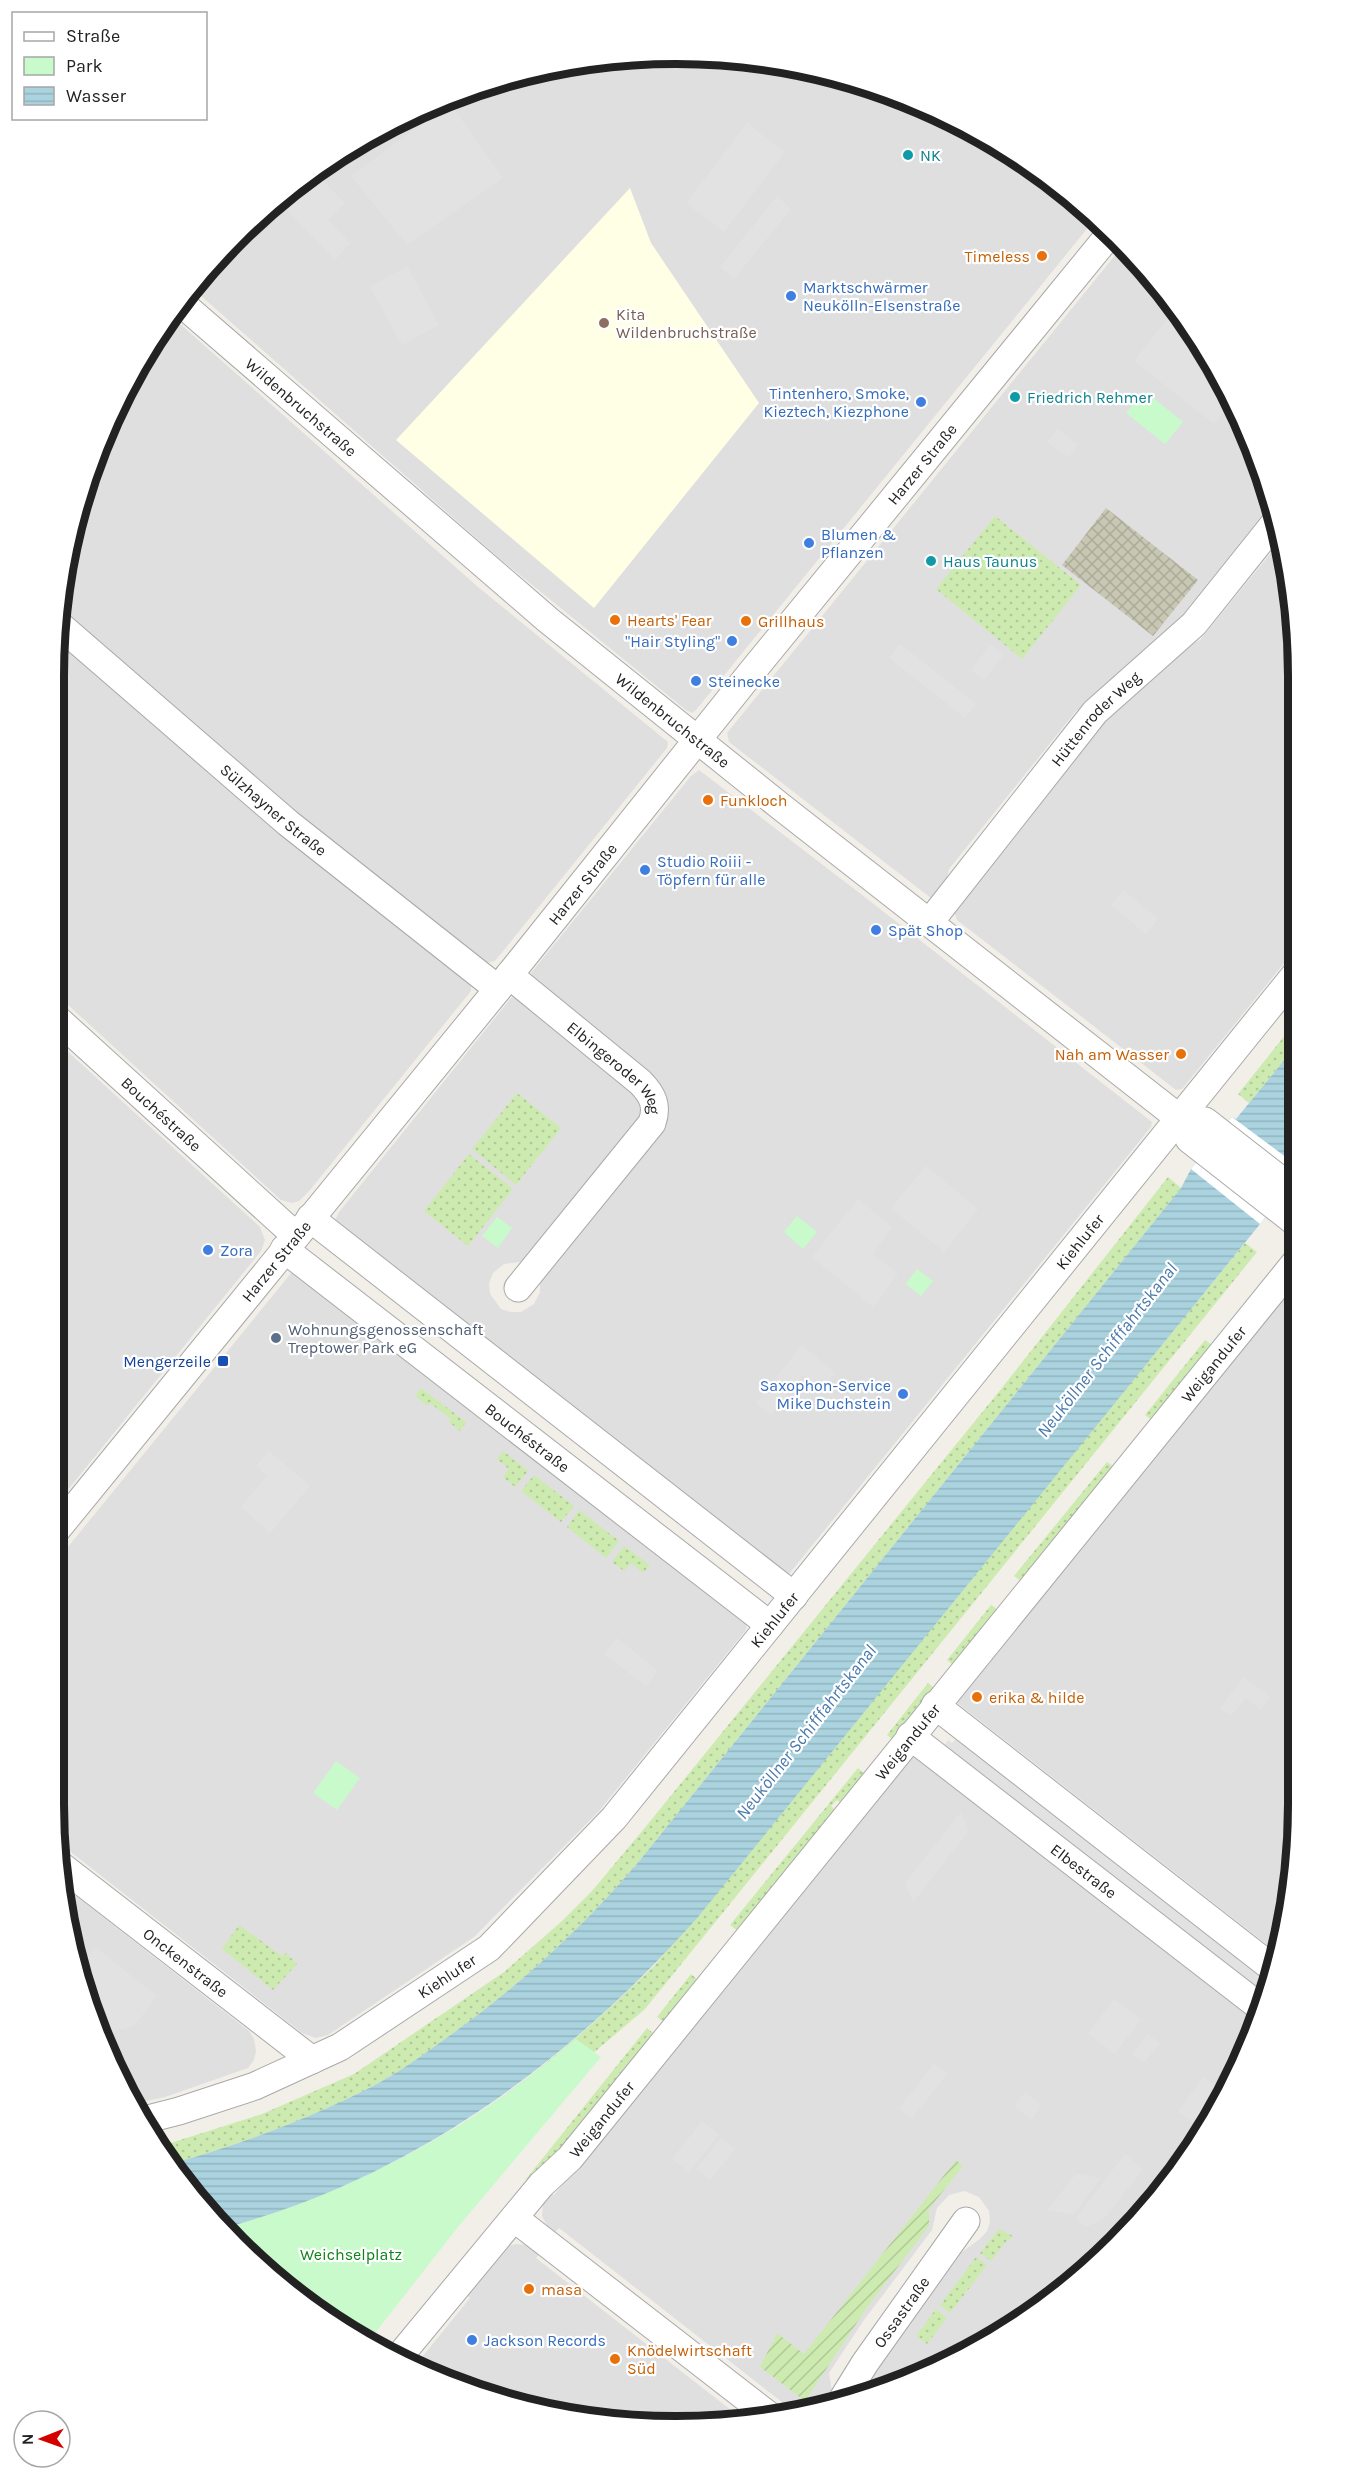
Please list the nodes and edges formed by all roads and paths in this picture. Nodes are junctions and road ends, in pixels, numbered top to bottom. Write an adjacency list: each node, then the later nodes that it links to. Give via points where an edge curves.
1 (1104, 241): 5 (street, Harzer Straße)
2 (188, 309): 5 (street, Wildenbruchstraße, via 526,602)
3 (1270, 529): 6 (street, Hüttenroder Weg, via 1194,624 1095,712)
4 (66, 631): 7 (street, Sülzhayner Straße, via 288,823)
5 (697, 741): 6 (street, Wildenbruchstraße); 7 (street, Harzer Straße)
6 (929, 923): 10 (street, Wildenbruchstraße)
7 (504, 982): 12 (street, Harzer Straße); 14 (street, Elbingeroder Weg, via 640,1082 655,1102 652,1123)
8 (1288, 983): 10 (street, Kiehlufer)
9 (64, 1025): 12 (street, Bouchéstraße)
10 (1179, 1118): 11 (street, Wildenbruchstraße, via 1205,1121 1213,1142); 16 (street, Kiehlufer)
11 (1288, 1201)
12 (296, 1234): 15 (street, Harzer Straße); 16 (street, Bouchéstraße); 17 (street, Bouchéstraße)
13 (1288, 1272): 18 (street, Weigandufer)
14 (518, 1288)
15 (64, 1521)
16 (794, 1596): 17 (street, Kiehlufer)
17 (771, 1625): 23 (street, Kiehlufer, via 614,1818 489,1948 346,2044)
18 (935, 1705): 19 (street, Weigandufer); 21 (street)
19 (910, 1736): 22 (street, Elbestraße); 25 (street, Weigandufer, via 570,2158)
20 (69, 1872): 23 (street, Onckenstraße)
21 (1267, 1964)
22 (1255, 2003)
23 (312, 2060): 24 (street, Kiehlufer, via 255,2086)
24 (151, 2118)
25 (514, 2218): 27 (street); 29 (street)
26 (966, 2221): 28 (street, Ossastraße)
27 (403, 2352)
28 (847, 2392)
29 (762, 2410)

